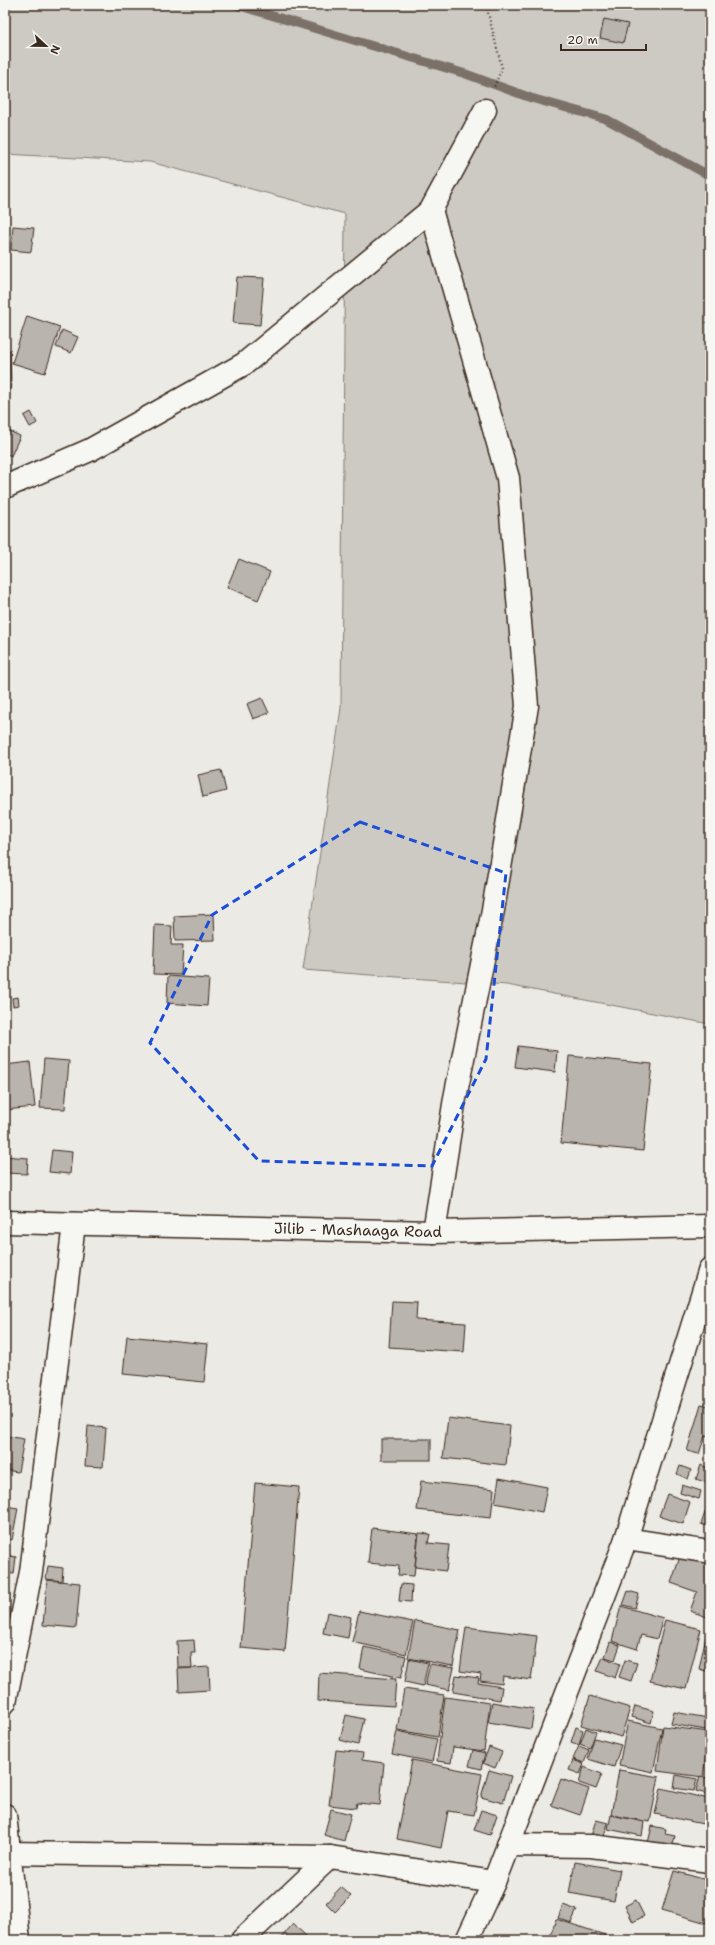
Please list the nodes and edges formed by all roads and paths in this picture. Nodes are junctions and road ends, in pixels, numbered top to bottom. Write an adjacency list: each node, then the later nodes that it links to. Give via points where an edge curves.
1 (486, 5): 2 (path)
2 (502, 68)
3 (485, 110): 4 (street)
4 (431, 210): 5 (street, via 244,364 90,450); 9 (street, via 508,478 527,706 493,910 455,1098)
5 (5, 487)
6 (5, 1222): 7 (street, Jilib - Mashaaga Road)
7 (74, 1224): 9 (street, Jilib - Mashaaga Road); 13 (street, via 31,1572)
8 (710, 1226): 9 (street, Jilib - Mashaaga Road)
9 (434, 1232)
10 (710, 1268): 11 (street)
11 (626, 1539): 12 (street); 15 (street)
12 (710, 1552)
13 (5, 1702)
14 (5, 1815): 16 (street)
15 (508, 1845): 18 (street, via 591,1846); 19 (street)
16 (7, 1853): 17 (street); 20 (street)
17 (330, 1857): 19 (street); 21 (street)
18 (710, 1861)
19 (494, 1882): 22 (street)
20 (19, 1940)
21 (242, 1940)
22 (467, 1940)

